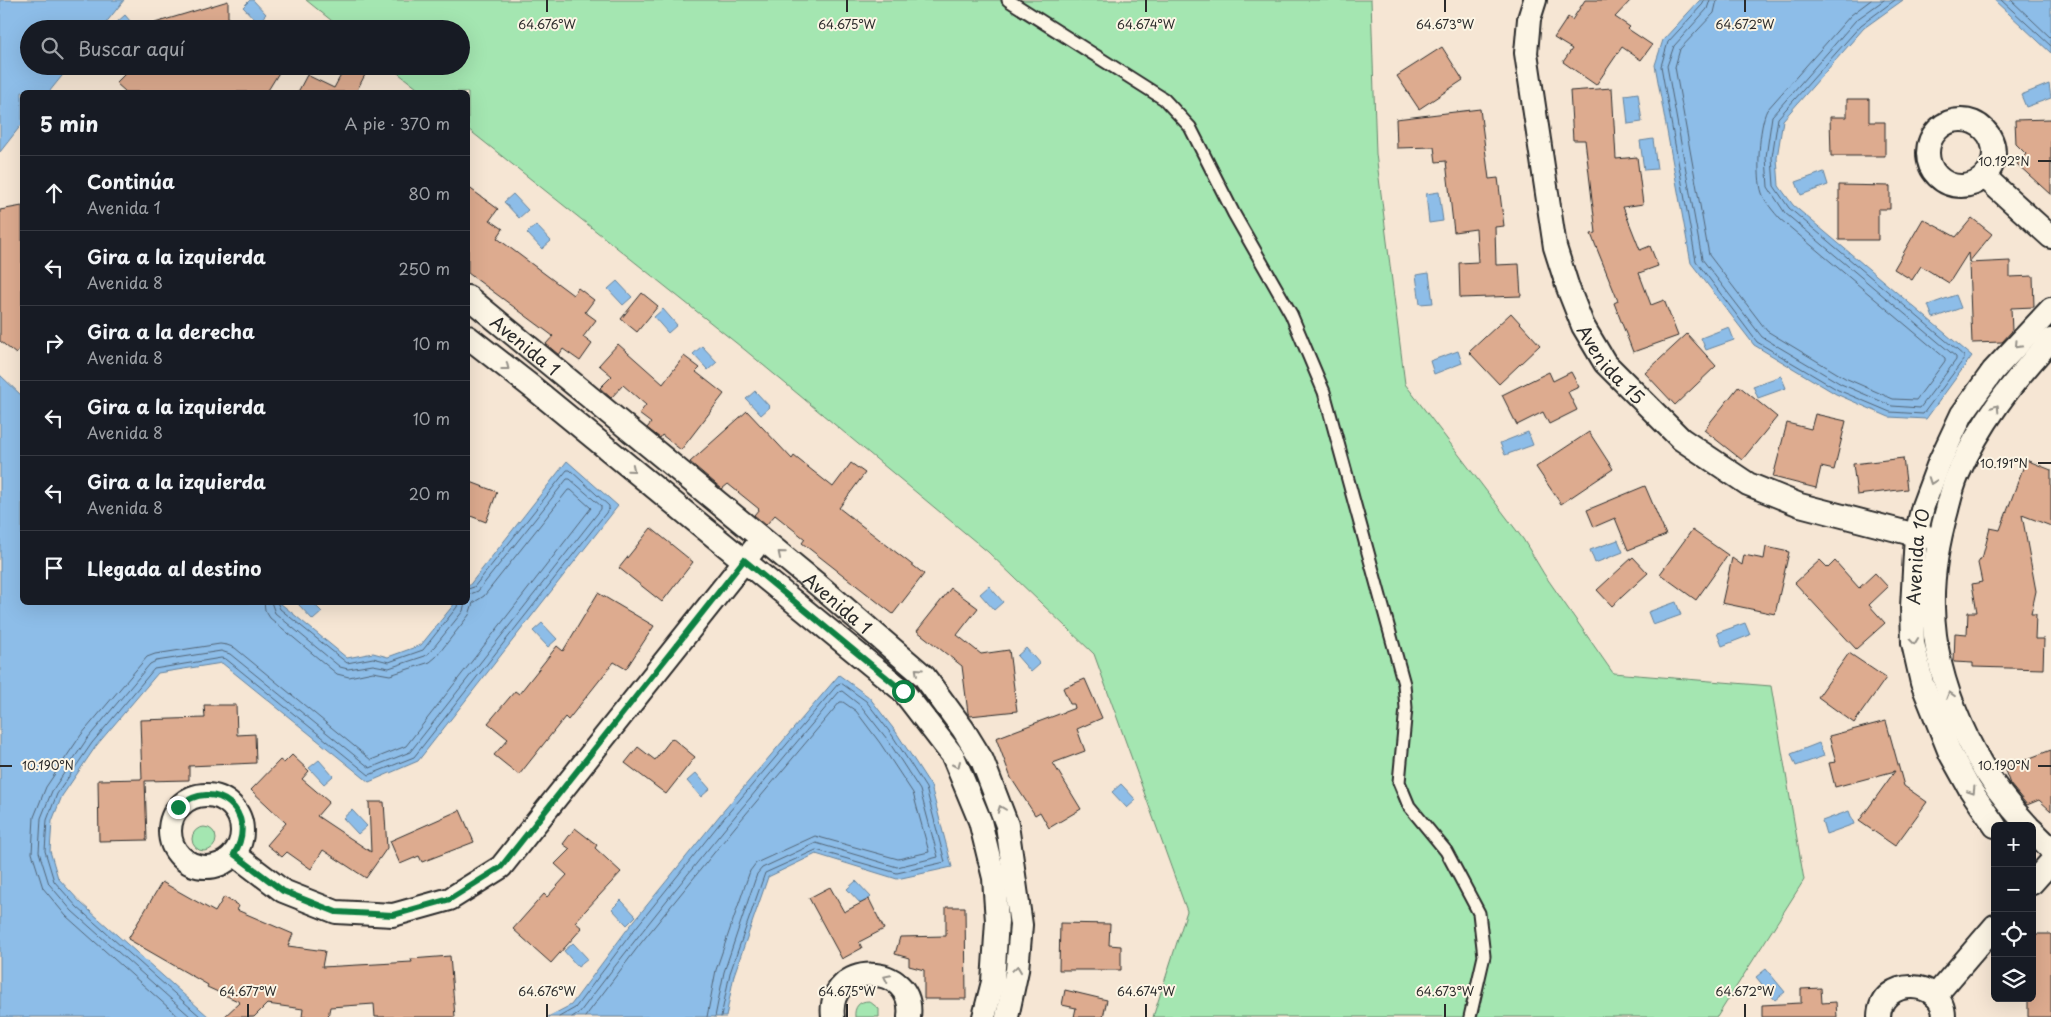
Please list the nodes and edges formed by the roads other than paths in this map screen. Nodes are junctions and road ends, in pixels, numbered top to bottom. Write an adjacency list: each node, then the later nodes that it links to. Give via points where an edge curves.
1 (1008, 0): 32 (lane, via 1164,99 1190,127 1234,214 1291,314 1324,392 1404,684 1406,708 1399,782 1409,806 1446,851 1479,913 1484,956)
2 (1535, 0): 14 (street, Avenida 15, via 1529,19 1526,53 1554,247 1583,326 1605,363 1682,439 1748,484 1800,505)
3 (1985, 177): 4 (street)
4 (2051, 237)
5 (470, 299): 7 (street, Avenida 1)
6 (2051, 309): 11 (street, Avenida 10, one-way to 11, via 1993,371)
7 (495, 319): 9 (street); 10 (street, Avenida 1)
8 (2051, 340): 12 (street, Avenida 10, one-way to 8, via 2006,392)
9 (470, 343): 13 (street, Avenida 1, one-way to 13, via 532,387)
10 (605, 409): 13 (street); 15 (street, Avenida 1)
11 (1962, 414): 12 (street); 14 (street, Avenida 10, one-way to 14, via 1939,462)
12 (1981, 430): 16 (street, Avenida 10, via 1957,475)
13 (585, 431): 17 (street, Avenida 1, one-way to 17)
14 (1916, 535): 16 (street, Avenida 15); 19 (street, Avenida 10, one-way to 19, via 1913,643 1922,683)
15 (763, 539): 17 (street); 18 (street, Avenida 1, one-way to 15, via 924,676)
16 (1939, 539): 19 (street, Avenida 10, one-way to 16, via 1953,706 1939,658 1933,608)
17 (744, 560): 20 (street, Avenida 1, via 903,691); 25 (street, via 501,867 450,899 393,915 336,912 283,891)
18 (963, 729): 20 (street); 31 (street, Avenida 1, one-way to 18, via 1017,970 1021,925 1015,874 1007,824 982,760)
19 (1954, 735): 21 (street, Avenida 10, one-way to 21, via 1970,790); 22 (street, Avenida 10, via 1972,748)
20 (941, 741): 30 (street, Avenida 1, one-way to 30, via 953,756 967,786 980,821 994,878 993,982)
21 (1992, 822)
22 (2024, 822)
23 (2036, 834): 24 (street)
24 (2051, 849)
25 (234, 854)
26 (1991, 931): 27 (street)
27 (1935, 996): 33 (street, via 1921,987 1903,986 1888,995 1879,1010); 34 (street)
28 (833, 1017): 29 (street, one-way to 28, via 908,1002 898,985 881,975 871,974 852,979 844,985 834,1002)
29 (909, 1017)
30 (984, 1017)
31 (1007, 1017)
32 (1470, 1017)
33 (1879, 1017)
34 (1944, 1017)

